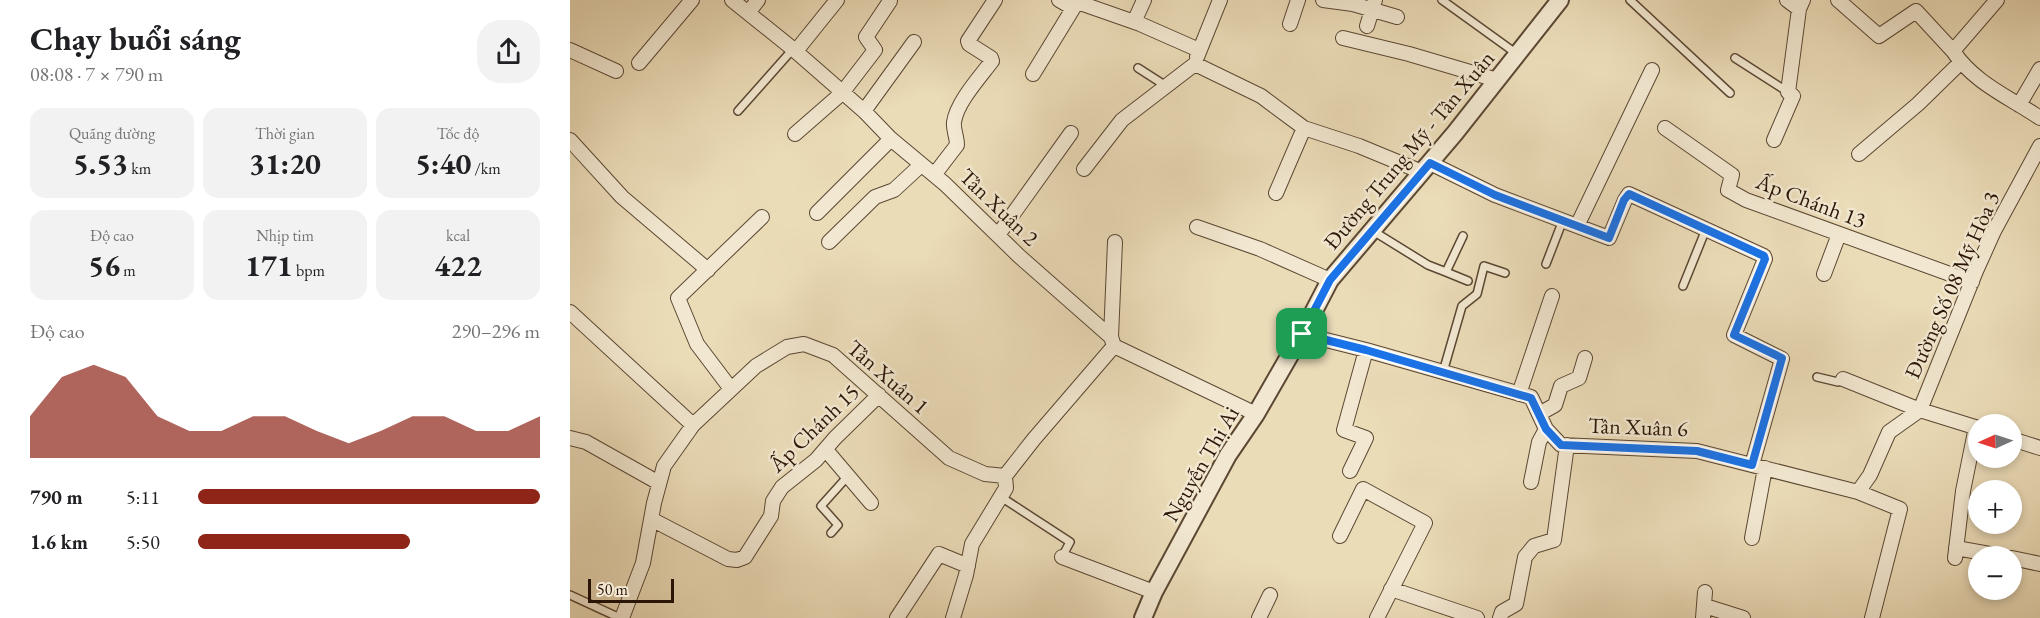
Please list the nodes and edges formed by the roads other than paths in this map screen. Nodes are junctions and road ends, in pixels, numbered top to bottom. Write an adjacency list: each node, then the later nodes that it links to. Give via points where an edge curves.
1 (692, 0): 34 (street)
2 (732, 0): 21 (street, Tân Xuân 2)
3 (758, 0): 21 (street)
4 (837, 0): 29 (street)
5 (996, 0): 62 (street, via 968,41 992,61 957,114 957,145)
6 (1059, 0): 18 (street)
7 (1144, 0): 23 (street)
8 (1220, 0): 30 (street)
9 (1298, 0): 24 (street)
10 (1323, 0): 19 (street)
11 (1442, 0): 31 (lane)
12 (1560, 0): 31 (street, Đường Trung Mỹ - Tân Xuân)
13 (1630, 0): 45 (lane)
14 (1787, 0): 20 (street)
15 (1838, 0): 32 (street, via 1879,36 1916,11)
16 (1997, 0): 32 (street, via 1962,39)
17 (890, 1): 44 (street, via 866,37 875,50)
18 (1076, 3): 23 (street); 40 (street)
19 (1374, 5): 22 (street); 25 (street)
20 (1801, 5): 43 (street)
21 (748, 13): 29 (street, Tân Xuân 2)
22 (1397, 17)
23 (1134, 22): 30 (street)
24 (1290, 24)
25 (1367, 26)
26 (1343, 38): 41 (street)
27 (914, 42): 48 (street)
28 (570, 50): 39 (street)
29 (795, 50): 44 (street, Tân Xuân 2); 47 (lane)
30 (1199, 50): 35 (street)
31 (1517, 54): 41 (street, Đường Trung Mỹ - Tân Xuân)
32 (1957, 57): 46 (street, via 1976,78); 58 (street, via 1918,104)
33 (1735, 58): 43 (lane)
34 (639, 63)
35 (1195, 64): 42 (street); 50 (street, via 1261,96)
36 (1138, 68): 42 (lane)
37 (2040, 69): 46 (street)
38 (1652, 70): 67 (street)
39 (616, 71)
40 (1033, 74)
41 (1497, 80): 60 (street, Đường Trung Mỹ - Tân Xuân)
42 (1166, 86): 61 (street, via 1122,120)
43 (1788, 92): 56 (street, via 1793,96)
44 (842, 93): 48 (street, Tân Xuân 2); 53 (street)
45 (1730, 93)
46 (2019, 105): 49 (street)
47 (738, 111)
48 (864, 111): 54 (street, Tân Xuân 2)
49 (2040, 118)
50 (1304, 128): 60 (street); 63 (street)
51 (1665, 128): 71 (street, Ấp Chánh 13, via 1732,175 1728,190)
52 (1071, 133): 72 (street)
53 (795, 134)
54 (891, 139): 59 (street, Tân Xuân 2); 64 (street)
55 (570, 140): 77 (street, via 622,198)
56 (1774, 140)
57 (2040, 147): 83 (street, Đường Số 08 Mỹ Hòa 3, via 1994,231)
58 (1859, 154)
59 (921, 165): 62 (street, Tân Xuân 2); 74 (street, via 894,190 875,197)
60 (1426, 167): 66 (street); 70 (street, Đường Trung Mỹ - Tân Xuân)
61 (1084, 169)
62 (934, 175): 72 (street, Tân Xuân 2)
63 (1276, 194)
64 (817, 213)
65 (762, 218): 77 (street)
66 (1563, 220): 67 (street); 76 (lane)
67 (1577, 226): 69 (street, via 1609,238 1629,194)
68 (1197, 228): 81 (street, via 1260,249)
69 (1706, 229): 84 (lane); 108 (street, via 1765,258 1734,335 1782,358)
70 (1372, 231): 78 (lane); 81 (street, Đường Trung Mỹ - Tân Xuân)
71 (1839, 234): 80 (street); 83 (street, Ấp Chánh 13)
72 (998, 235): 88 (street, Tân Xuân 2)
73 (1463, 236): 78 (lane)
74 (830, 242)
75 (1115, 242): 88 (street)
76 (1546, 264)
77 (708, 270): 94 (street, via 678,298 697,344)
78 (1446, 272): 82 (lane)
79 (1505, 273): 91 (lane, via 1484,266 1477,294 1461,306)
80 (1824, 274)
81 (1330, 280): 87 (street, Đường Trung Mỹ - Tân Xuân)
82 (1467, 281)
83 (1972, 282): 97 (street, Đường Số 08 Mỹ Hòa 3)
84 (1683, 286)
85 (1552, 296): 95 (street)
86 (570, 312): 101 (street)
87 (1302, 334): 89 (street, Tân Xuân 6); 98 (street, Nguyễn Thị Ai)
88 (1112, 342): 98 (street, Tân Xuân 2); 112 (street)
89 (1366, 350): 91 (street, Tân Xuân 6); 110 (street, via 1344,430 1366,438)
90 (1585, 358): 99 (street, via 1579,378 1561,386 1555,405)
91 (1443, 372): 95 (street, Tân Xuân 6)
92 (1817, 377): 93 (lane, via 1834,382)
93 (1843, 379): 97 (street)
94 (731, 389): 96 (street, Tân Xuân 1, via 756,366 786,347 804,344 833,355); 101 (street, Tân Xuân 1)
95 (1519, 394): 99 (street, Tân Xuân 6, via 1531,398)
96 (879, 395): 107 (street, Ấp Chánh 15); 112 (street, Tân Xuân 1, via 949,458 985,474)
97 (1920, 410): 100 (street); 115 (street, via 1890,432)
98 (1256, 414): 128 (street, Nguyễn Thị Ai, via 1228,455)
99 (1539, 414): 102 (street, Tân Xuân 6)
100 (1968, 424)
101 (693, 425): 114 (street, Tân Xuân 1, via 664,466)
102 (1546, 429): 105 (street, Tân Xuân 6); 113 (street, via 1539,442)
103 (570, 438): 114 (street, via 586,442)
104 (2022, 442): 106 (street)
105 (1567, 446): 108 (street, Tân Xuân 6, via 1697,451); 139 (street, via 1554,540 1534,546 1525,557 1516,604 1502,612)
106 (2040, 448)
107 (826, 450): 111 (street); 118 (street, Ấp Chánh 15, via 782,487 773,501 771,516 746,557 728,559)
108 (1759, 467): 115 (street, Tân Xuân 6); 121 (street)
109 (1968, 468): 122 (street, via 1955,553)
110 (1350, 471)
111 (848, 476): 117 (street); 119 (lane, via 821,506 837,525)
112 (1005, 476): 116 (street, via 1006,488)
113 (1531, 482)
114 (659, 483): 118 (street, Tân Xuân 1)
115 (1858, 492): 141 (street, Tân Xuân 6, via 1900,509)
116 (1000, 497): 123 (lane, via 1070,542); 126 (street, via 972,544)
117 (871, 502)
118 (651, 519): 132 (street, Tân Xuân 1, via 643,563)
119 (831, 533)
120 (1340, 536): 127 (street, via 1364,489 1425,523)
121 (1752, 538)
122 (1968, 554)
123 (1062, 557): 128 (street)
124 (2022, 560): 125 (street)
125 (2040, 564)
126 (968, 566): 133 (street, via 939,554); 134 (street)
127 (1391, 589): 137 (street); 138 (street)
128 (1154, 591): 135 (street, Nguyễn Thị Ai)
129 (570, 595): 132 (lane)
130 (1270, 595): 136 (street)
131 (1704, 605): 140 (street)
132 (621, 618)
133 (897, 618)
134 (953, 618)
135 (1143, 618)
136 (1259, 618)
137 (1377, 618)
138 (1477, 618)
139 (1500, 618)
140 (1743, 618)
141 (1872, 618)

